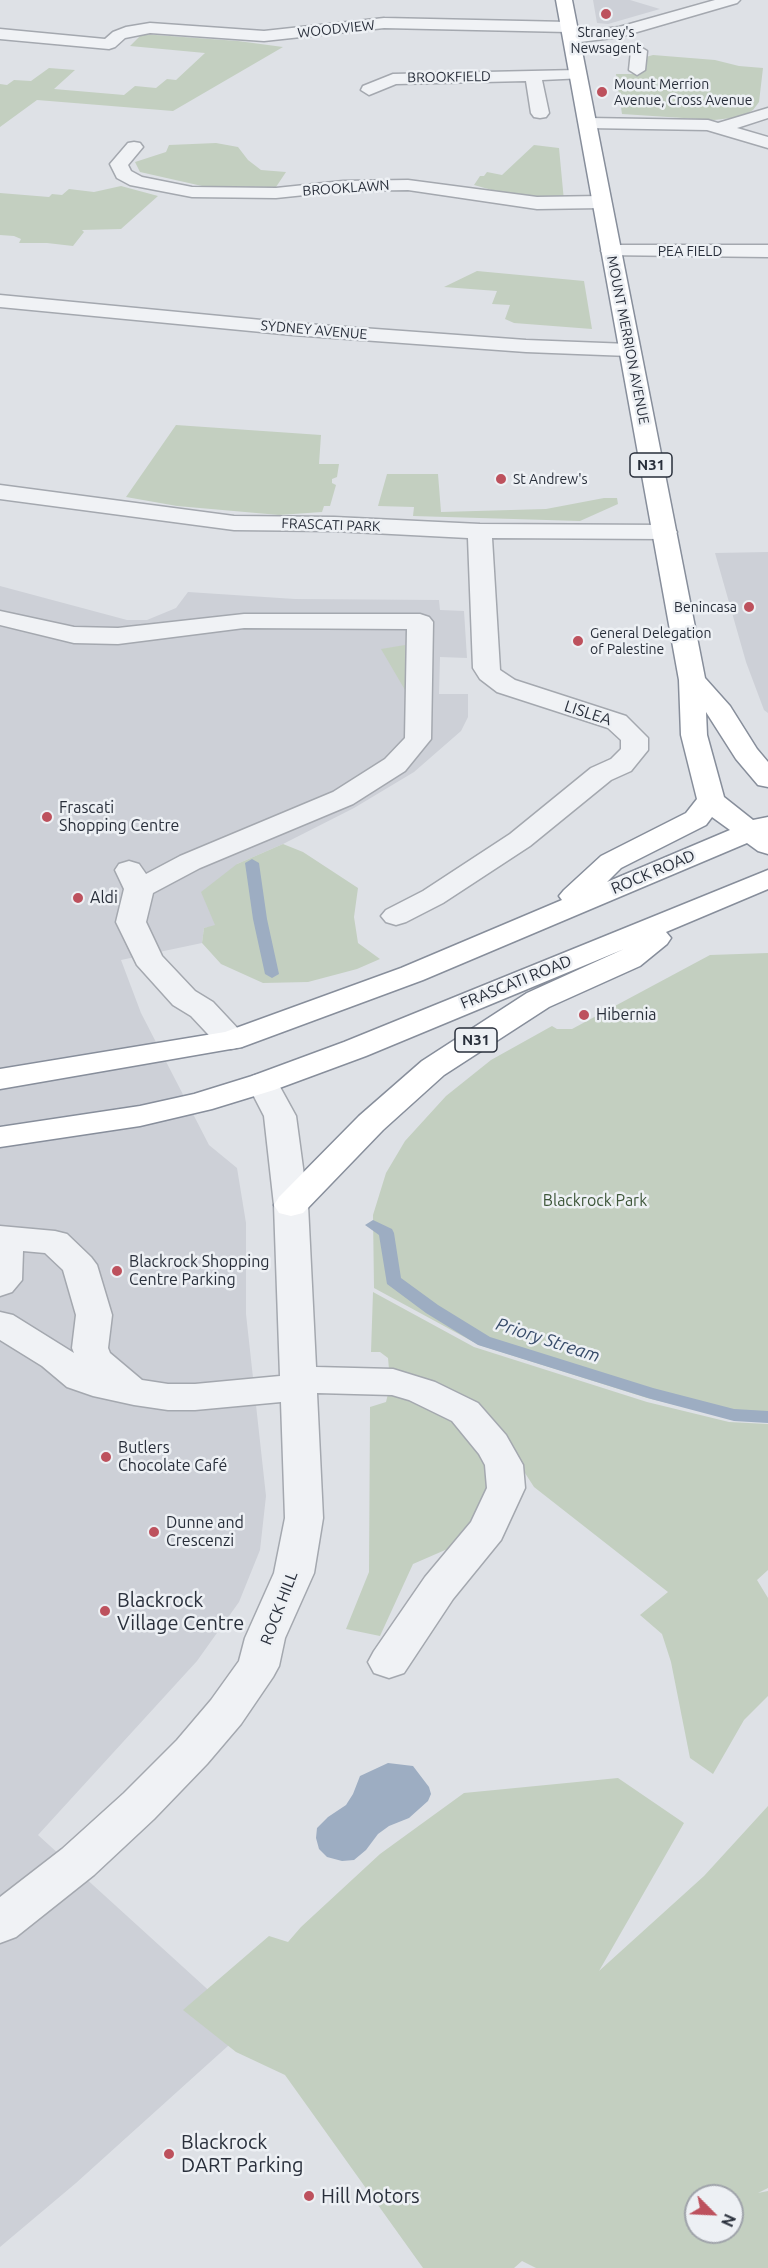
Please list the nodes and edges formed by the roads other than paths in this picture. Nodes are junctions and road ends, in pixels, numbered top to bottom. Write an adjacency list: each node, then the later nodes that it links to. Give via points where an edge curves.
1 (564, 0): 3 (highway, MOUNT MERRION AVENUE / N31)
2 (732, 0): 3 (street, WOODVIEW, via 620,32)
3 (570, 32): 4 (street, WOODVIEW, via 384,24 264,36 150,28 119,35 113,50); 8 (highway, MOUNT MERRION AVENUE / N31)
4 (0, 34)
5 (639, 51): 6 (street)
6 (637, 70)
7 (531, 75): 8 (street, BROOKFIELD); 9 (street, BROOKFIELD, via 393,79); 10 (street)
8 (578, 75): 12 (highway, MOUNT MERRION AVENUE / N31)
9 (369, 90)
10 (540, 113)
11 (768, 113): 13 (street)
12 (588, 123): 13 (street); 16 (highway, MOUNT MERRION AVENUE / N31)
13 (719, 128): 14 (street)
14 (768, 143)
15 (134, 147): 16 (street, BROOKLAWN, via 119,164 123,174 155,186 192,192 276,193 408,184 537,203)
16 (602, 202): 18 (highway, MOUNT MERRION AVENUE / N31)
17 (768, 250): 18 (street, PEA FIELD)
18 (611, 251): 20 (highway, MOUNT MERRION AVENUE / N31)
19 (0, 301): 20 (street, SYDNEY AVENUE, via 293,329)
20 (629, 350): 23 (highway, MOUNT MERRION AVENUE / N31)
21 (0, 492): 22 (street, FRASCATI PARK, via 234,523)
22 (480, 531): 23 (street, FRASCATI PARK); 32 (street, LISLEA, via 489,674 506,686 617,722 635,738 634,750 621,765 601,774 520,840 433,897)
23 (664, 532): 25 (highway, MOUNT MERRION AVENUE / N31)
24 (0, 618): 33 (street, via 74,635 118,636 244,621 420,622 418,739 395,765 343,798 190,862 134,880 131,922 147,959)
25 (692, 680): 26 (highway, via 721,712 746,753); 27 (highway, MOUNT MERRION AVENUE / N31, via 694,735)
26 (768, 779)
27 (711, 800): 28 (highway); 30 (highway, via 696,819 612,862)
28 (762, 834): 30 (highway, ROCK ROAD)
29 (768, 879): 31 (highway, FRASCATI ROAD / N31)
30 (558, 912): 33 (highway, via 337,1002)
31 (687, 912): 35 (highway, FRASCATI ROAD / N31); 37 (highway, N31, via 629,960 538,1000 433,1068 371,1123)
32 (396, 916)
33 (231, 1040): 34 (highway); 35 (highway)
34 (0, 1079)
35 (263, 1083): 36 (highway, FRASCATI ROAD / N31, via 140,1116); 37 (street, ROCK HILL, via 280,1116)
36 (0, 1137)
37 (291, 1205): 42 (street, ROCK HILL)
38 (0, 1237): 43 (street, via 55,1242 79,1265 93,1315 90,1348 94,1358)
39 (0, 1245): 40 (street, via 7,1253 4,1280)
40 (0, 1284)
41 (0, 1324): 43 (street, via 55,1357 80,1378)
42 (298, 1384): 43 (street, via 195,1397); 44 (street, via 393,1383 422,1391 465,1412 504,1465 506,1488 487,1530 439,1588); 45 (street, ROCK HILL, via 304,1518 294,1573 258,1666 226,1712 139,1806 78,1862)
43 (134, 1392)
44 (389, 1662)
45 (0, 1923)

